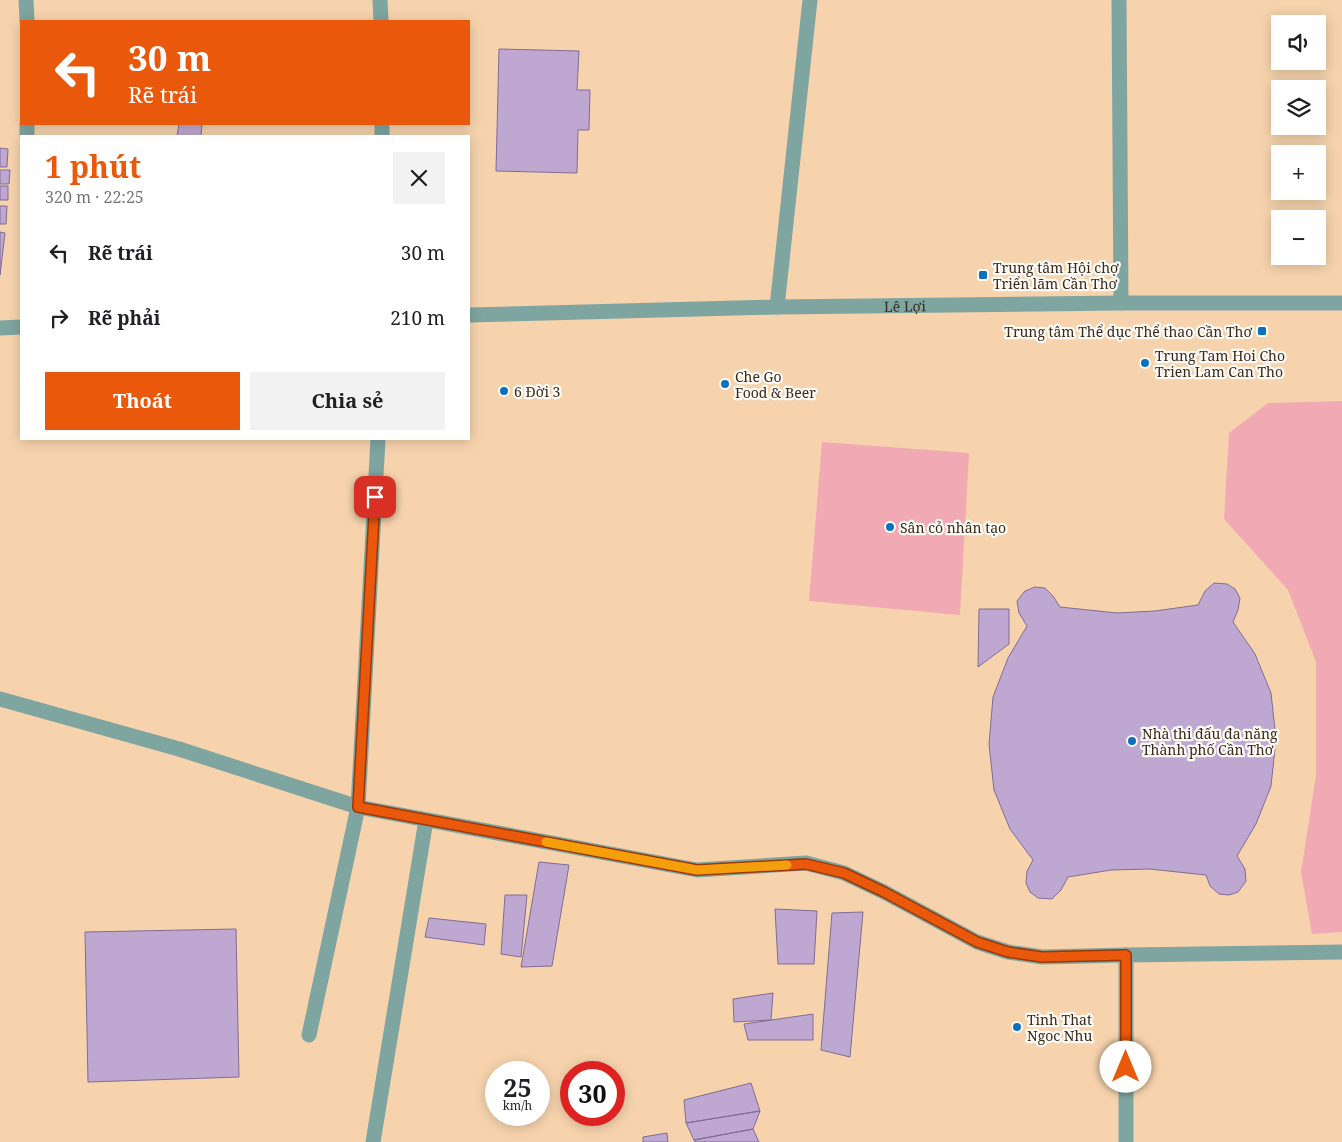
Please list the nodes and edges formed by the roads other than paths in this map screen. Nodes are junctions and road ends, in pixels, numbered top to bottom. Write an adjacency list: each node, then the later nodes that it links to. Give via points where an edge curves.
1 (26, 0): 7 (street)
2 (380, 0): 8 (street)
3 (803, 0): 4 (street)
4 (810, 0): 5 (street); 11 (street)
5 (816, 0)
6 (1119, 0): 9 (street)
7 (26, 20)
8 (381, 20)
9 (1121, 303): 10 (street, Lê Lợi); 11 (street, Lê Lợi)
10 (1342, 303)
11 (777, 307): 12 (street, Lê Lợi)
12 (470, 315)
13 (20, 327): 14 (street)
14 (0, 328)
15 (378, 440): 17 (street)
16 (0, 699): 17 (street, via 179,749)
17 (358, 807): 18 (street); 21 (street)
18 (426, 820): 20 (street, via 697,870 806,864 844,873 977,942 1008,952 1042,957); 22 (street)
19 (1342, 952): 20 (street)
20 (1126, 955): 23 (street)
21 (309, 1035)
22 (373, 1142)
23 (1126, 1142)

